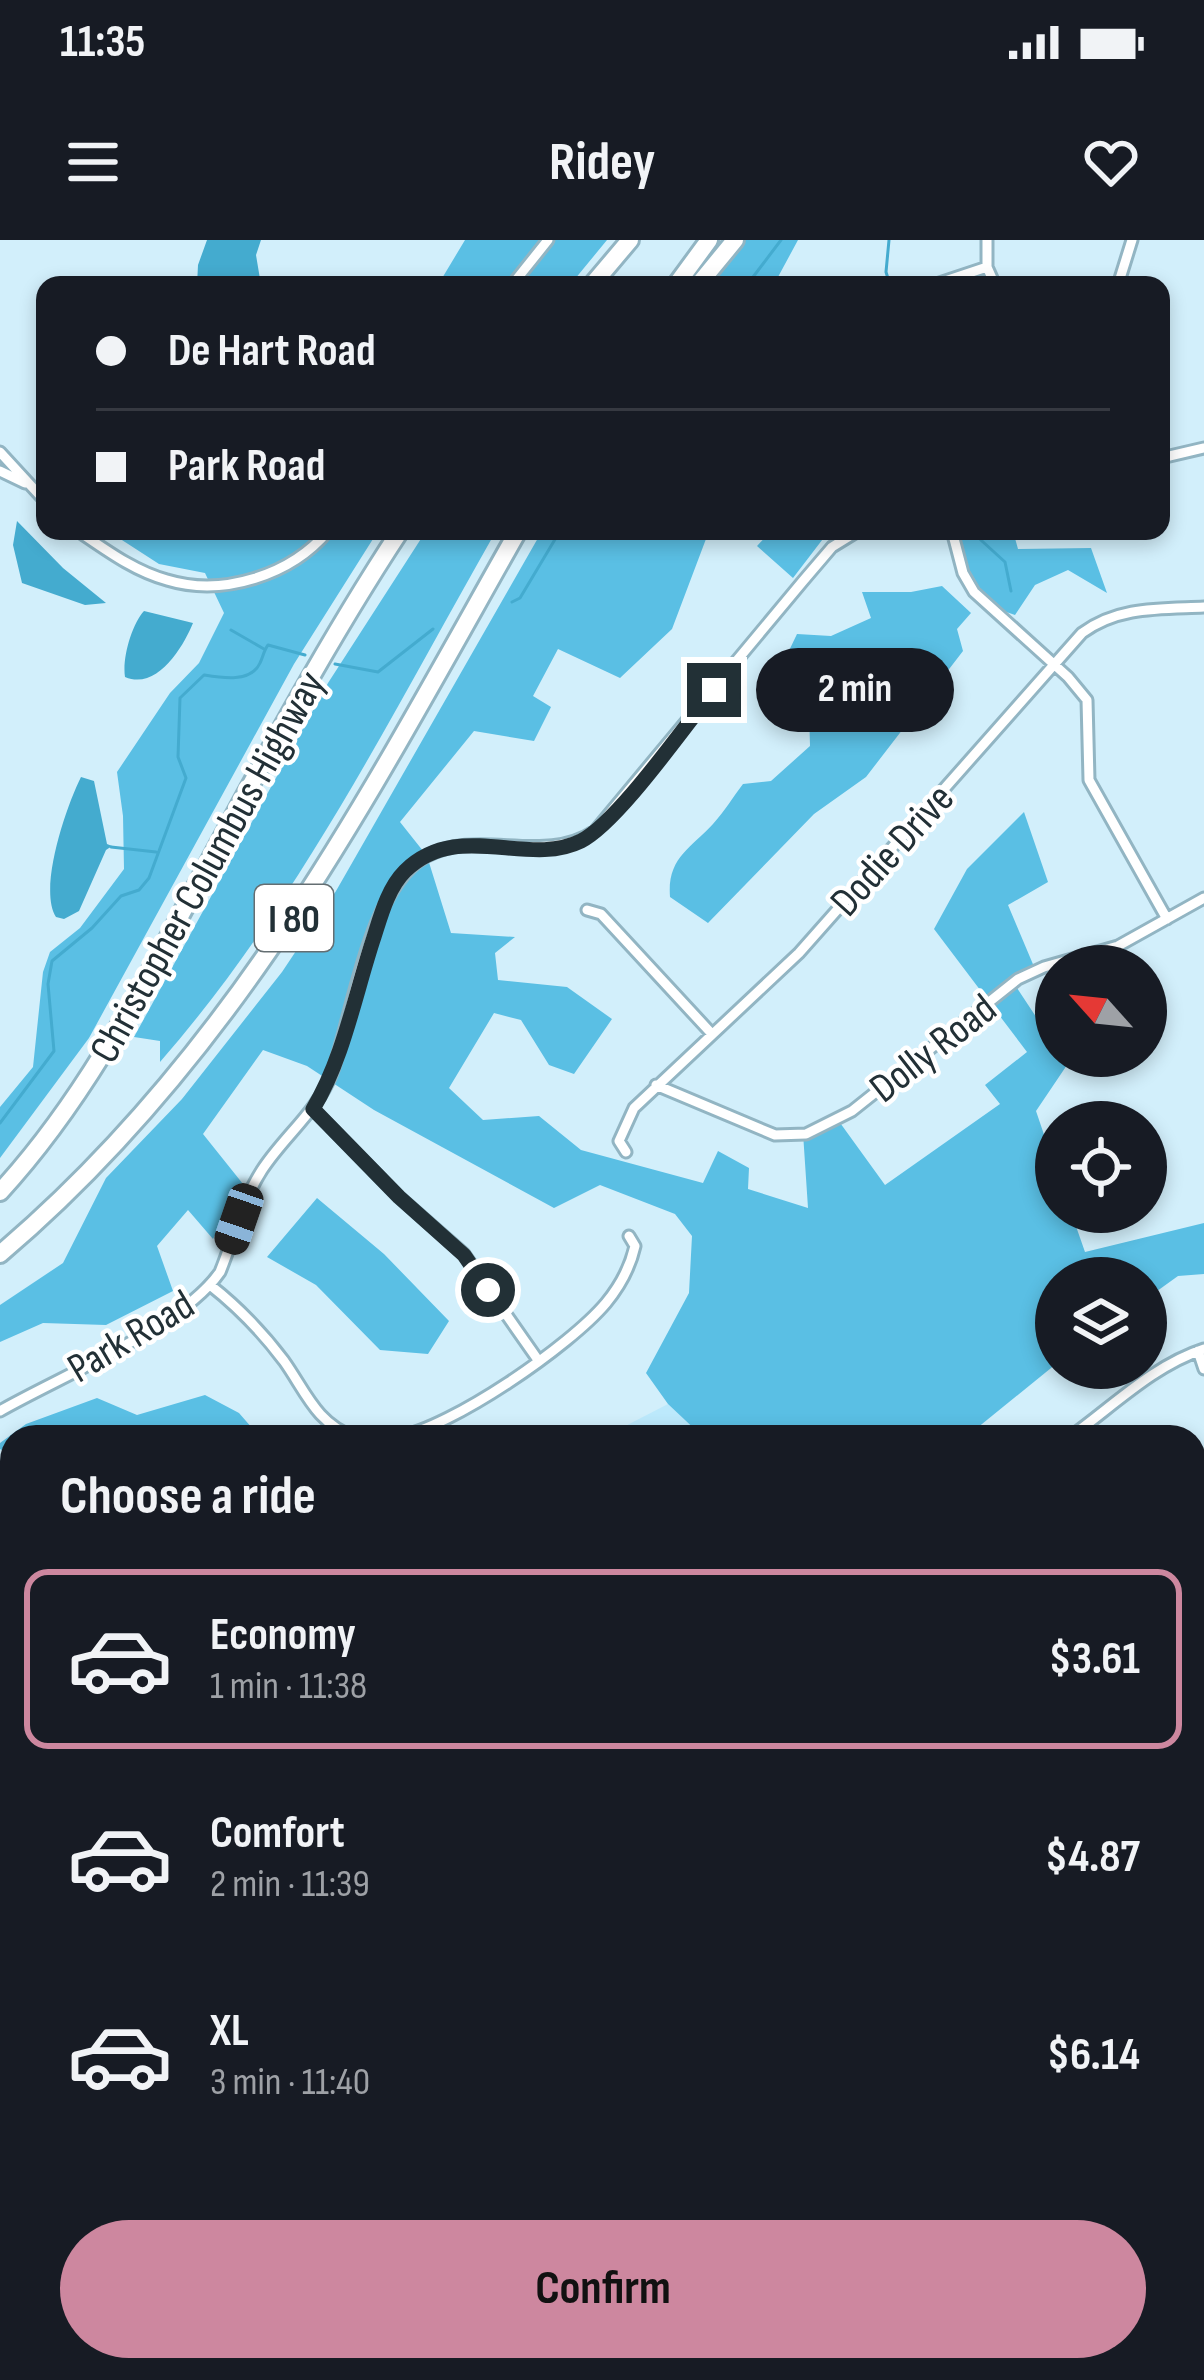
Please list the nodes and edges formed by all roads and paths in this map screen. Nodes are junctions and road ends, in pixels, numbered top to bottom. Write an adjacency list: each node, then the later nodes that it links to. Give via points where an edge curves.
1 (548, 240): 9 (street)
2 (617, 240): 10 (highway)
3 (630, 240): 11 (highway)
4 (709, 240): 12 (highway)
5 (735, 240): 13 (highway)
6 (987, 240): 8 (street)
7 (1132, 240): 16 (street)
8 (987, 267): 14 (street); 15 (street)
9 (519, 276)
10 (594, 276)
11 (596, 276)
12 (683, 276)
13 (705, 276)
14 (960, 276)
15 (991, 276)
16 (1121, 276)
17 (1204, 448): 19 (street)
18 (0, 452): 21 (street)
19 (1170, 456)
20 (0, 471): 21 (street)
21 (25, 482): 22 (street)
22 (36, 492)
23 (92, 540): 24 (street, via 164,580 199,585 278,570)
24 (320, 540)
25 (395, 540): 38 (highway, Christopher Columbus Highway / I 80, via 281,727 106,1049)
26 (513, 540): 40 (highway, Christopher Columbus Highway / I 80, via 343,841 270,953 176,1077)
27 (844, 540): 36 (street, Park Road, via 595,832 561,847 445,849 406,871 381,915 332,1074)
28 (954, 540): 30 (street, via 974,592)
29 (1204, 608): 30 (street, Dodie Drive, via 1105,618)
30 (1053, 664): 33 (street, via 1088,700 1089,780); 34 (street, Dodie Drive, via 799,952)
31 (1204, 898): 33 (street, Dolly Road)
32 (587, 910): 34 (street, via 602,914)
33 (1167, 919): 35 (street, Dolly Road, via 1118,946 1018,979 851,1111 806,1133 776,1135)
34 (711, 1033): 35 (street, Dodie Drive)
35 (656, 1085): 37 (street, Dodie Drive, via 626,1122 619,1141)
36 (313, 1109): 41 (street, Park Road, via 258,1176); 43 (street, via 464,1255)
37 (626, 1152)
38 (0, 1192)
39 (629, 1236): 43 (street, via 632,1259 617,1288)
40 (0, 1253)
41 (210, 1286): 45 (street, Park Road, via 173,1316); 46 (street)
42 (1201, 1350): 44 (street); 48 (street)
43 (538, 1360): 47 (street)
44 (1204, 1369)
45 (0, 1412)
46 (333, 1425)
47 (430, 1425)
48 (1089, 1425)

